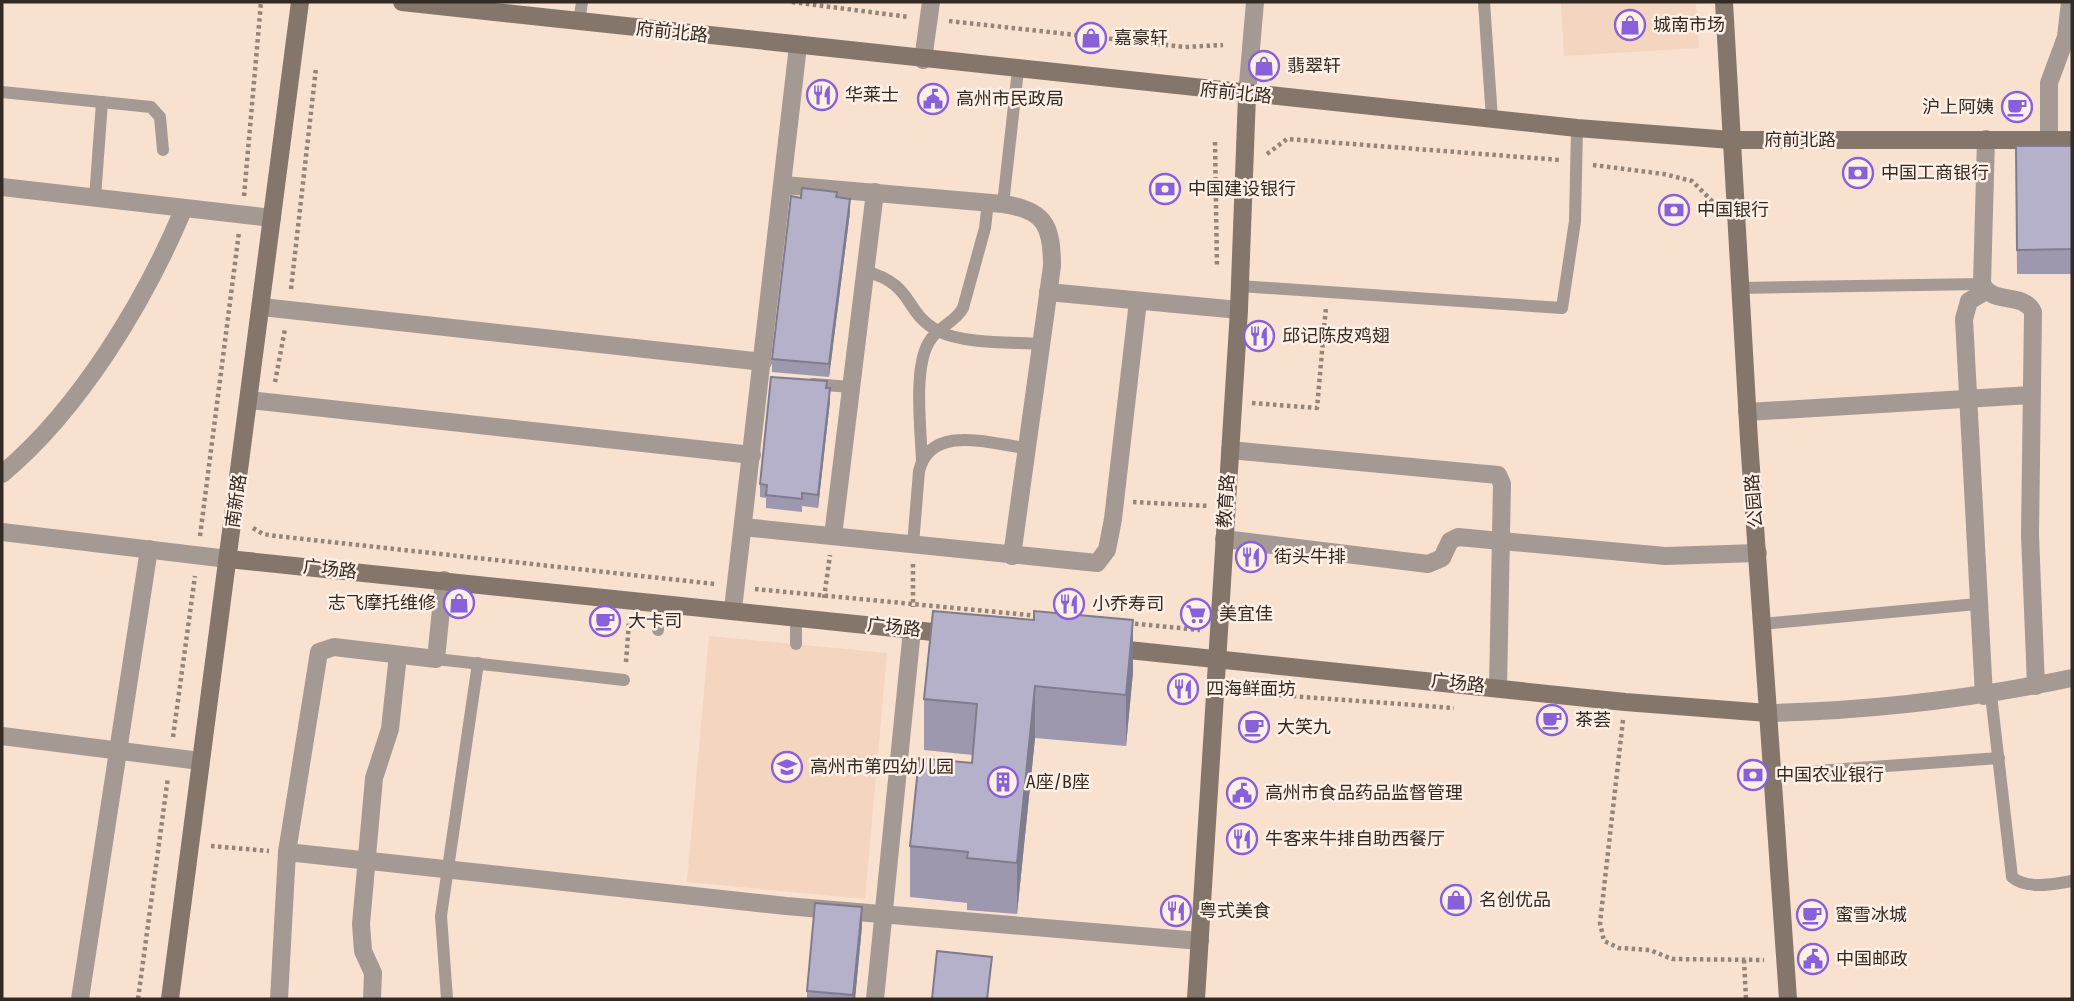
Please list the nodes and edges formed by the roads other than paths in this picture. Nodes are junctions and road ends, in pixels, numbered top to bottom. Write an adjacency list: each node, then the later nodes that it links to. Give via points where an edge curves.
1 (300, 2): 29 (street, 南新路)
2 (402, 2): 9 (street, 府前北路)
3 (582, 2): 9 (lane)
4 (1255, 2): 14 (street, 教育路)
5 (1484, 2): 16 (lane)
6 (1724, 2): 20 (street, 公园路)
7 (2070, 2): 19 (street, via 2066,37 2049,83)
8 (930, 10): 11 (street)
9 (579, 22): 10 (street, 府前北路)
10 (798, 46): 11 (street, 府前北路); 23 (street)
11 (923, 60): 12 (street, 府前北路)
12 (1018, 70): 14 (street, 府前北路); 27 (lane)
13 (2, 92): 15 (lane)
14 (1248, 95): 16 (street, 府前北路); 31 (street, 教育路)
15 (102, 102): 22 (lane, via 151,107 158,112); 26 (lane)
16 (1492, 119): 17 (street, 府前北路)
17 (1577, 128): 20 (street, 府前北路); 31 (lane, via 1575,222 1562,307)
18 (1986, 139): 19 (street, 府前北路); 20 (street, 府前北路); 32 (street)
19 (2049, 139): 21 (street, 府前北路)
20 (1731, 140): 33 (street, 公园路)
21 (2072, 140)
22 (163, 150)
23 (784, 185): 25 (street); 40 (street)
24 (2, 187): 26 (street)
25 (875, 192): 27 (street); 30 (street)
26 (95, 198): 28 (street)
27 (995, 203): 34 (street, via 1028,208 1048,228 1052,253); 38 (lane, via 963,308)
28 (184, 208): 29 (street); 51 (street, via 163,257 100,359 31,450)
29 (272, 218): 36 (street, 南新路)
30 (865, 271): 38 (lane, via 887,277 902,289 919,315); 42 (street)
31 (1240, 286): 37 (street, 教育路)
32 (1984, 287): 33 (lane); 43 (street, via 2003,299 2024,302 2032,310); 44 (street, via 1965,311)
33 (1740, 288): 46 (street, 公园路)
34 (1048, 292): 35 (street); 39 (street)
35 (1139, 301): 37 (street); 60 (street, via 1107,550 1097,563)
36 (262, 307): 40 (street); 45 (street, 南新路)
37 (1239, 310): 48 (street, 教育路)
38 (939, 331): 39 (lane, via 955,337); 50 (lane, via 930,338 921,383)
39 (1041, 344): 47 (street)
40 (763, 362): 49 (street, via 767,380)
41 (799, 383): 42 (lane)
42 (851, 387): 54 (street)
43 (2031, 396): 44 (street); 79 (street)
44 (1966, 398): 46 (street); 64 (street)
45 (250, 400): 49 (street); 61 (street, 南新路)
46 (1747, 412): 59 (street, 公园路)
47 (1026, 448): 50 (lane, via 954,440 935,445); 60 (street)
48 (1230, 450): 55 (street, 教育路); 56 (street, via 1498,475)
49 (752, 455): 52 (street)
50 (922, 462): 57 (lane)
51 (2, 474)
52 (743, 527): 54 (street); 65 (street)
53 (2, 532): 58 (street)
54 (833, 537): 57 (street)
55 (1224, 539): 56 (street, via 1428,564 1442,558 1454,537); 74 (street, 教育路)
56 (1502, 542): 59 (street, via 1665,556); 80 (street)
57 (913, 545): 60 (street)
58 (149, 549): 61 (street); 84 (street)
59 (1758, 553): 67 (street, 公园路)
60 (1012, 555)
61 (228, 559): 62 (street, 广场路); 86 (street, 南新路)
62 (444, 580): 63 (street, 广场路); 75 (street)
63 (659, 604): 65 (street, 广场路); 68 (lane)
64 (1977, 604): 67 (lane); 81 (street)
65 (733, 609): 66 (street, 广场路)
66 (796, 616): 69 (street, 广场路); 71 (lane)
67 (1762, 624): 82 (street, 公园路)
68 (658, 630)
69 (912, 630): 70 (street, 广场路); 92 (street)
70 (966, 635)
71 (796, 644)
72 (1089, 646): 74 (street, 广场路)
73 (398, 655): 75 (street); 88 (street, via 334,647 318,652); 89 (street, via 390,729 374,778)
74 (1217, 657): 80 (street, 广场路); 93 (street, 教育路)
75 (436, 659): 76 (lane)
76 (478, 663): 78 (lane); 90 (lane)
77 (2072, 678): 79 (street)
78 (624, 680)
79 (2036, 686): 81 (street)
80 (1498, 688): 82 (street, 广场路)
81 (1987, 695): 82 (street, via 1827,712); 85 (lane)
82 (1769, 713): 87 (street, 公园路)
83 (2, 736): 84 (street)
84 (119, 751): 86 (street); 94 (street)
85 (1998, 758): 87 (lane); 91 (lane, via 2012,877 2035,885)
86 (200, 761): 95 (street, 南新路)
87 (1774, 774): 101 (street, 公园路)
88 (287, 852): 89 (street); 96 (street)
89 (366, 860): 90 (street); 97 (street, via 361,924 363,951 373,973)
90 (448, 870): 92 (street); 98 (lane, via 440,934)
91 (2072, 881)
92 (883, 914): 93 (street); 99 (street)
93 (1200, 942): 100 (street, 教育路)
94 (80, 999)
95 (170, 999)
96 (279, 999)
97 (372, 999)
98 (447, 999)
99 (875, 999)
100 (1196, 999)
101 (1788, 999)

